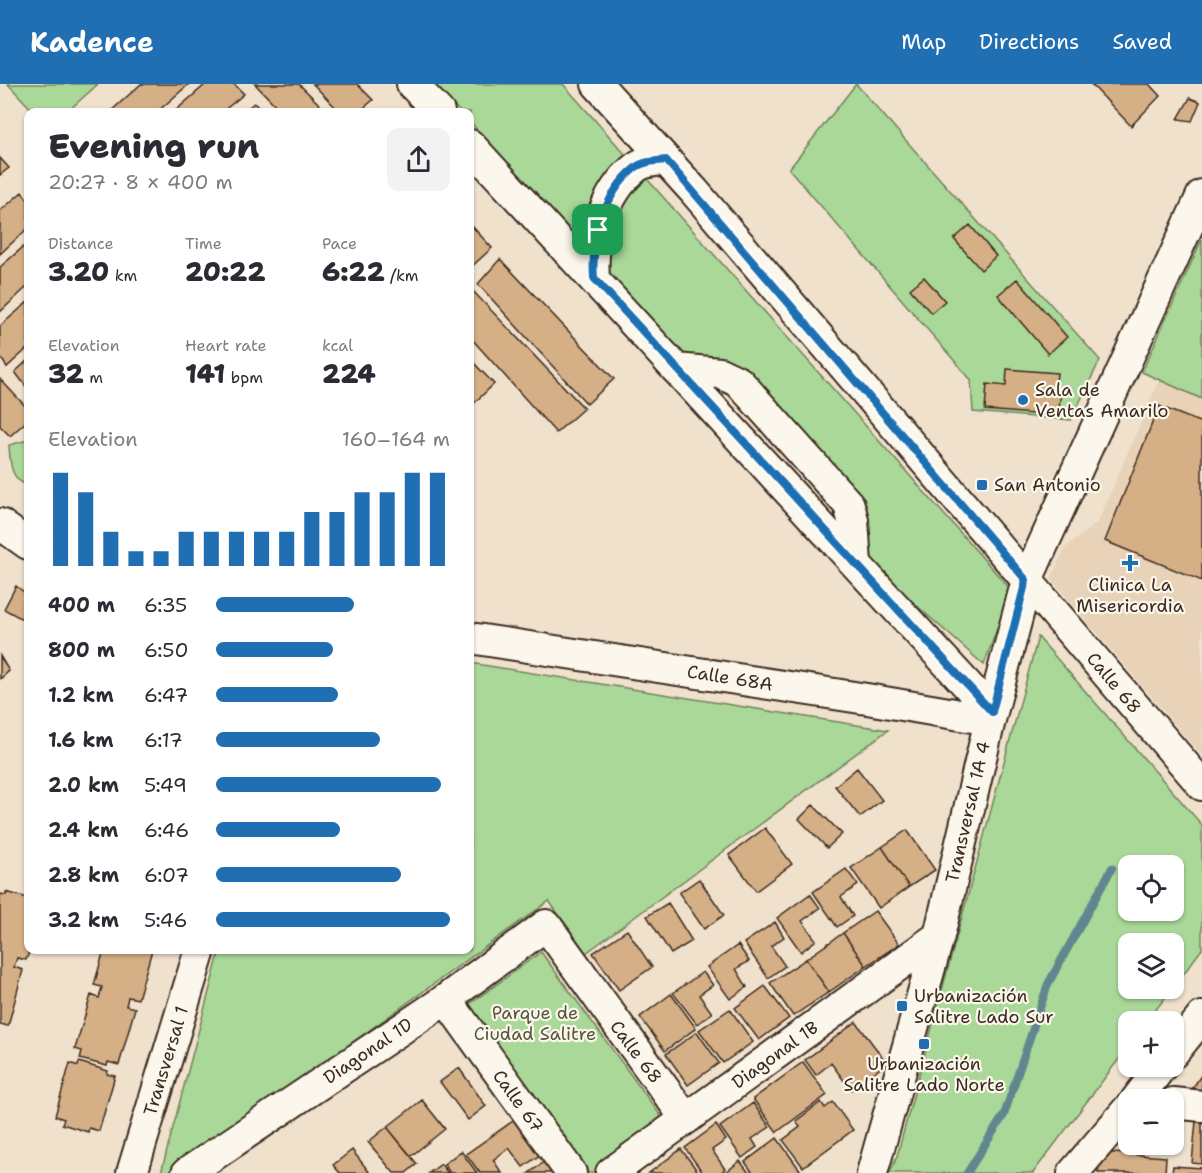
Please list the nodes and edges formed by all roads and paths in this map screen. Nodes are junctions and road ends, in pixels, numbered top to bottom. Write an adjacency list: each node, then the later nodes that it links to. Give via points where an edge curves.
1 (412, 84): 3 (street)
2 (597, 84): 5 (street, Calle 68)
3 (435, 108)
4 (474, 149): 7 (street)
5 (666, 160): 7 (street, via 636,166 614,194 593,246); 10 (street, Calle 68)
6 (1202, 195): 10 (street, Transversal 1A 4)
7 (594, 278): 12 (street)
8 (0, 524): 9 (street)
9 (24, 541)
10 (1026, 580): 12 (street, Transversal 1A 4); 13 (street, Calle 68)
11 (474, 639): 12 (street, Calle 68A)
12 (991, 716): 15 (street, Transversal 1A 4)
13 (1202, 785)
14 (546, 925): 17 (street, Diagonal 1D); 24 (street, Calle 68)
15 (939, 936): 24 (street, Diagonal 1B); 30 (street, Transversal 1A 4)
16 (199, 954): 26 (street, Transversal 1)
17 (446, 999): 27 (street, Diagonal 1D); 28 (street, Calle 67)
18 (1202, 1017): 19 (street)
19 (1184, 1039)
20 (1154, 1077): 21 (street)
21 (1144, 1089)
22 (1184, 1104): 23 (street)
23 (1202, 1106)
24 (686, 1119): 29 (street, Diagonal 1B)
25 (1118, 1120): 31 (street)
26 (132, 1173)
27 (187, 1173)
28 (571, 1173)
29 (611, 1173)
30 (872, 1173)
31 (1073, 1173)

